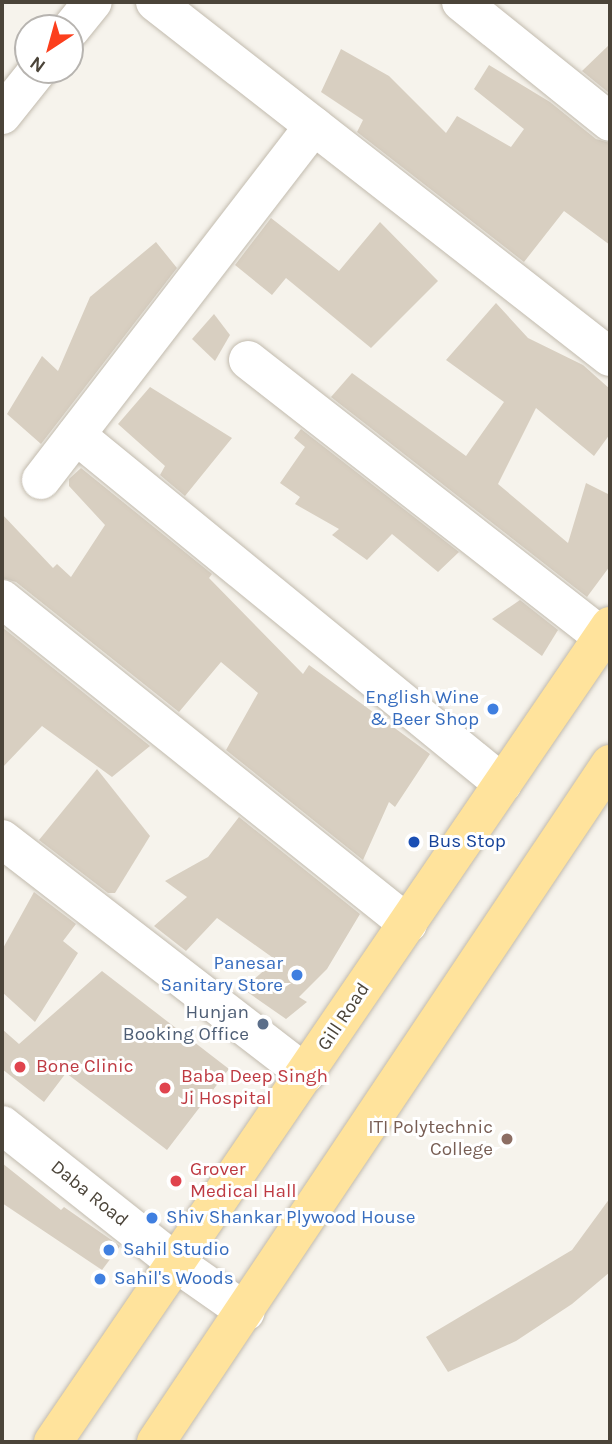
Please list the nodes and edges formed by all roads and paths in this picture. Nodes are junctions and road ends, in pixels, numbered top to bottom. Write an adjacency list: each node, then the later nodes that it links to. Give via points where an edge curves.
1 (155, 2): 6 (street)
2 (461, 2): 5 (street)
3 (27, 84): 4 (street)
4 (2, 115)
5 (610, 121)
6 (314, 126): 7 (street); 9 (street)
7 (610, 357)
8 (248, 360): 12 (street)
9 (76, 435): 10 (street); 14 (street)
10 (41, 480)
11 (2, 599): 16 (street)
12 (607, 631): 14 (main road, Gill Road)
13 (610, 764): 20 (main road, via 450,998)
14 (503, 784): 16 (main road, Gill Road)
15 (2, 839): 17 (street)
16 (408, 924): 17 (main road, Gill Road)
17 (306, 1074): 19 (main road, Gill Road)
18 (2, 1125): 19 (street, Daba Road)
19 (176, 1263): 20 (street, Daba Road); 21 (main road, Gill Road)
20 (246, 1312): 22 (main road)
21 (53, 1442)
22 (156, 1442)

